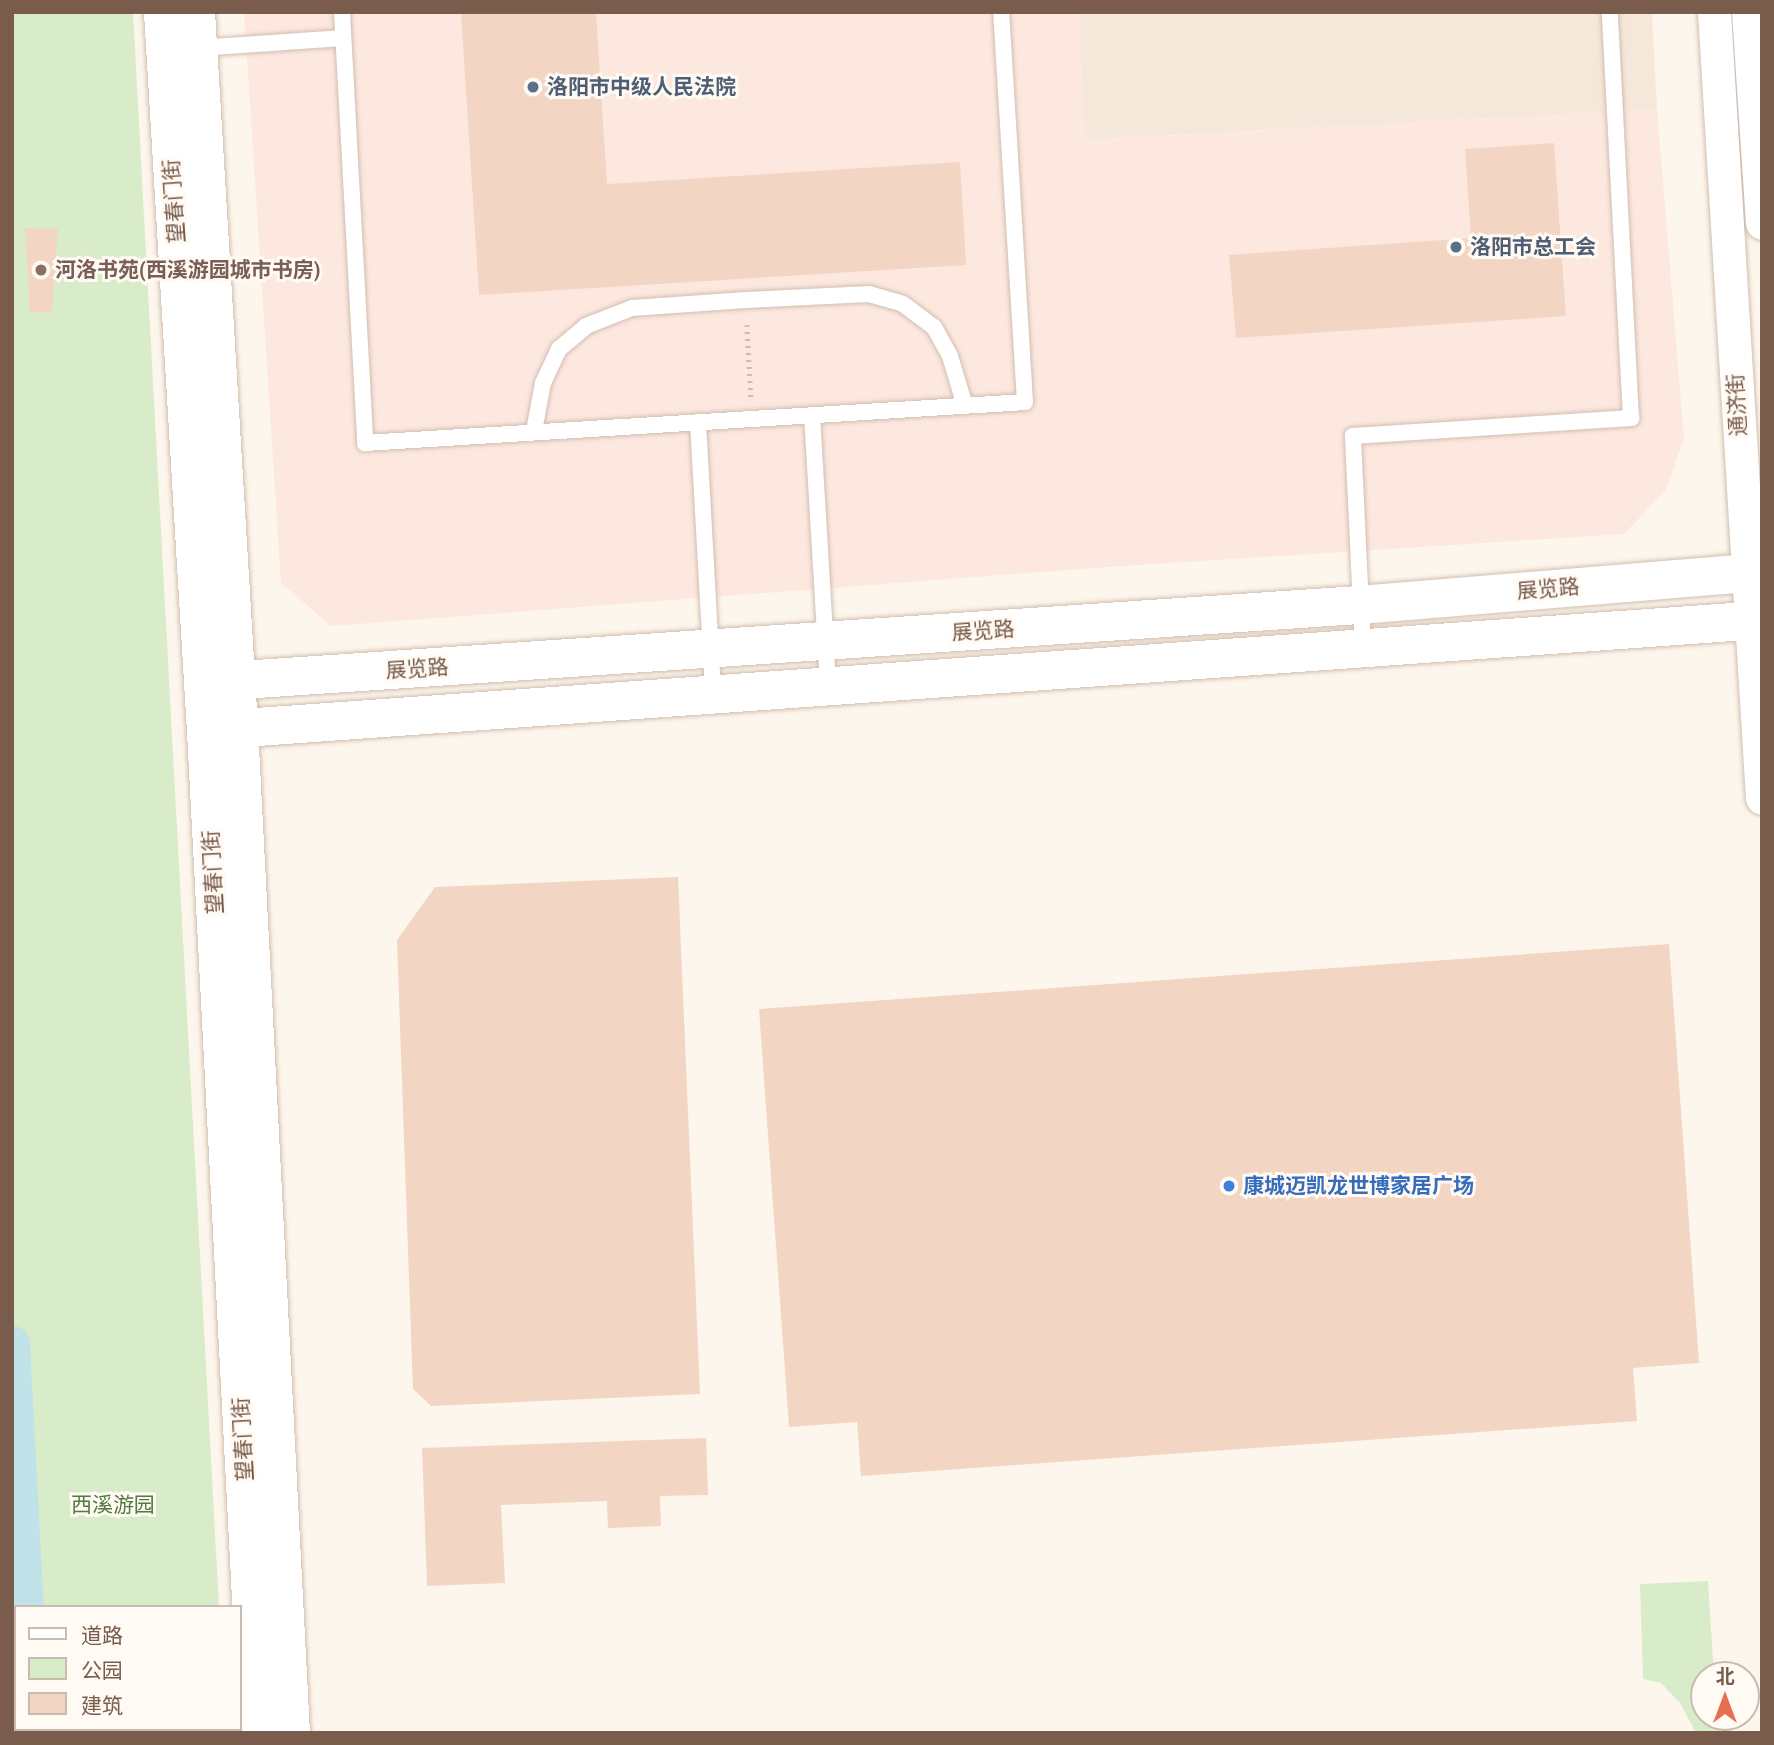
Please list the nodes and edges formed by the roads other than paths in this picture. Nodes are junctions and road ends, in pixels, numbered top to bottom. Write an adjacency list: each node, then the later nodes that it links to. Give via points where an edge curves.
1 (163, 12): 7 (street, 望春门街)
2 (342, 12): 8 (lane)
3 (1001, 12): 10 (lane, via 1025,402)
4 (1611, 12): 15 (lane, via 1631,418 1353,436)
5 (1714, 12): 14 (street, 通济街)
6 (1748, 12): 9 (street)
7 (186, 37): 8 (lane); 20 (street, 望春门街)
8 (343, 38): 13 (lane, via 365,443)
9 (1762, 223)
10 (965, 406): 11 (lane); 13 (lane, via 950,356 934,327 902,304 869,294 746,300 632,308 586,326 559,349 543,383)
11 (812, 415): 12 (lane); 17 (lane)
12 (698, 422): 13 (lane); 18 (lane)
13 (534, 431)
14 (1754, 572): 15 (street, 展览路); 16 (street, 通济街)
15 (1360, 605): 17 (street, 展览路); 19 (lane)
16 (1756, 620): 19 (street); 24 (street, 通济街)
17 (826, 642): 18 (street, 展览路); 21 (lane)
18 (711, 650): 20 (street, 展览路); 22 (lane)
19 (1363, 650): 21 (street)
20 (220, 681): 23 (street, 望春门街)
21 (828, 686): 22 (street)
22 (713, 694): 23 (street)
23 (223, 730): 25 (street, 望春门街); 26 (street, 望春门街)
24 (1762, 798)
25 (258, 1733)
26 (291, 1733)

